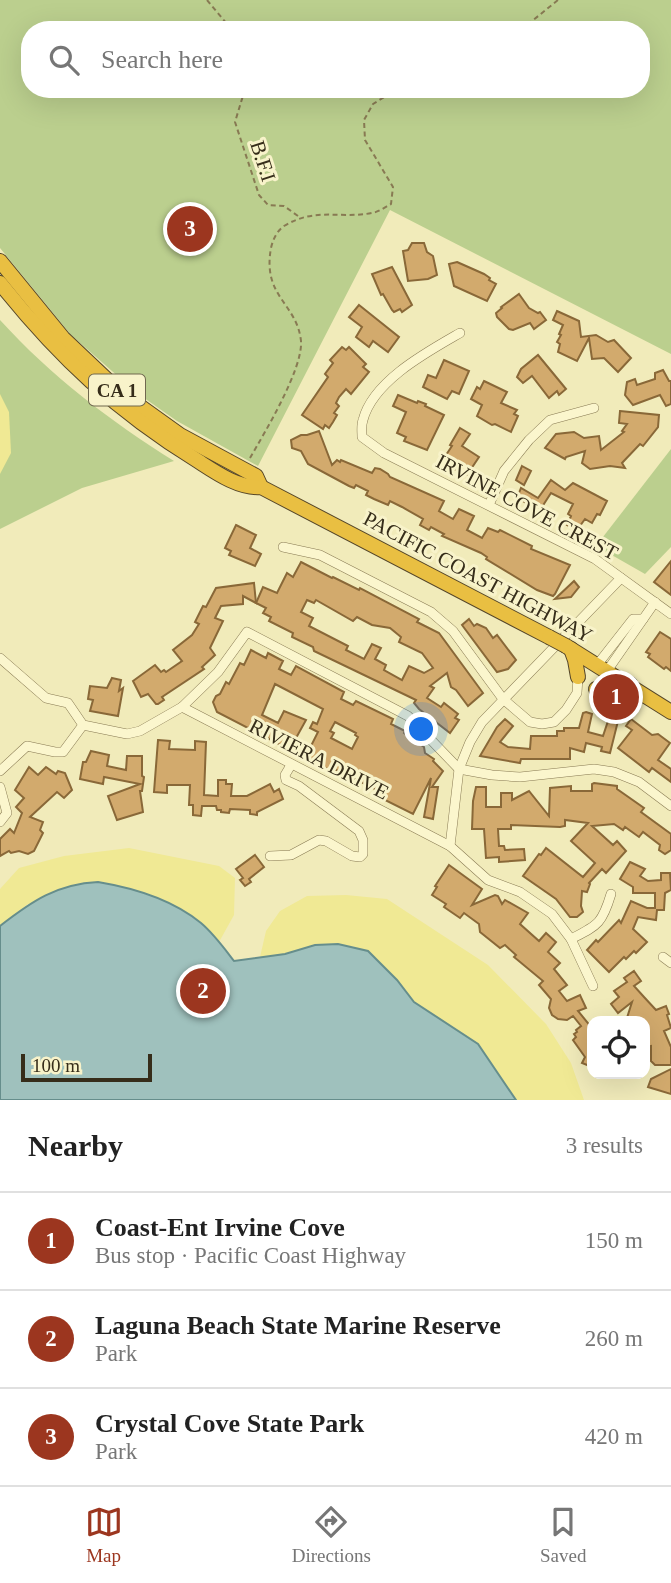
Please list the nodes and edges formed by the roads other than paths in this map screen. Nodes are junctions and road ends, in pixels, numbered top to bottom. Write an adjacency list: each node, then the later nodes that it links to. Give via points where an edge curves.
1 (0, 261): 5 (highway, PACIFIC COAST HIGHWAY / CA 1, via 64,338 120,392 180,435 256,477)
2 (0, 283): 5 (highway, PACIFIC COAST HIGHWAY / CA 1, via 63,357 120,408 211,469 250,488)
3 (460, 333): 6 (street, IRVINE COVE CREST, via 400,370 377,394 363,420 362,437 384,453)
4 (594, 408): 6 (street, via 550,420 504,471)
5 (261, 487): 12 (highway, PACIFIC COAST HIGHWAY / CA 1, bridge)
6 (489, 505): 8 (street, IRVINE COVE CREST, via 595,559)
7 (283, 547): 19 (street, via 320,555 431,612 453,631)
8 (621, 578): 9 (street, IRVINE COVE CREST); 19 (street)
9 (655, 602): 10 (street, IRVINE COVE CREST); 11 (street)
10 (671, 614)
11 (643, 618): 14 (street, via 623,651); 14 (street, via 633,619)
12 (568, 648): 14 (highway, PACIFIC COAST HIGHWAY / CA 1); 15 (highway)
13 (0, 658): 22 (street, via 46,698 68,702)
14 (602, 668): 16 (highway, PACIFIC COAST HIGHWAY / CA 1)
15 (578, 677): 18 (street)
16 (630, 684): 17 (highway); 21 (highway, PACIFIC COAST HIGHWAY / CA 1)
17 (596, 689): 18 (street)
18 (577, 693): 19 (street, via 554,722 542,724 530,722)
19 (503, 699): 24 (street, via 482,722)
20 (183, 707): 22 (street, via 127,734); 23 (street, RIVIERA DRIVE); 24 (street, via 218,672 247,632 408,716)
21 (671, 712)
22 (83, 725): 25 (street, via 63,751 27,746)
23 (290, 765): 29 (street, RIVIERA DRIVE); 30 (street, via 286,780 359,831 363,854 352,856 320,840 291,855)
24 (459, 769): 27 (street, via 520,777 594,769 614,772 639,782); 29 (street)
25 (0, 771)
26 (0, 787): 28 (street, via 7,813)
27 (671, 806)
28 (0, 822)
29 (450, 846): 32 (street, RIVIERA DRIVE, via 488,880 520,892 552,914)
30 (270, 856)
31 (611, 894): 32 (street, via 604,917)
32 (570, 939): 33 (street, RIVIERA DRIVE)
33 (593, 986)

